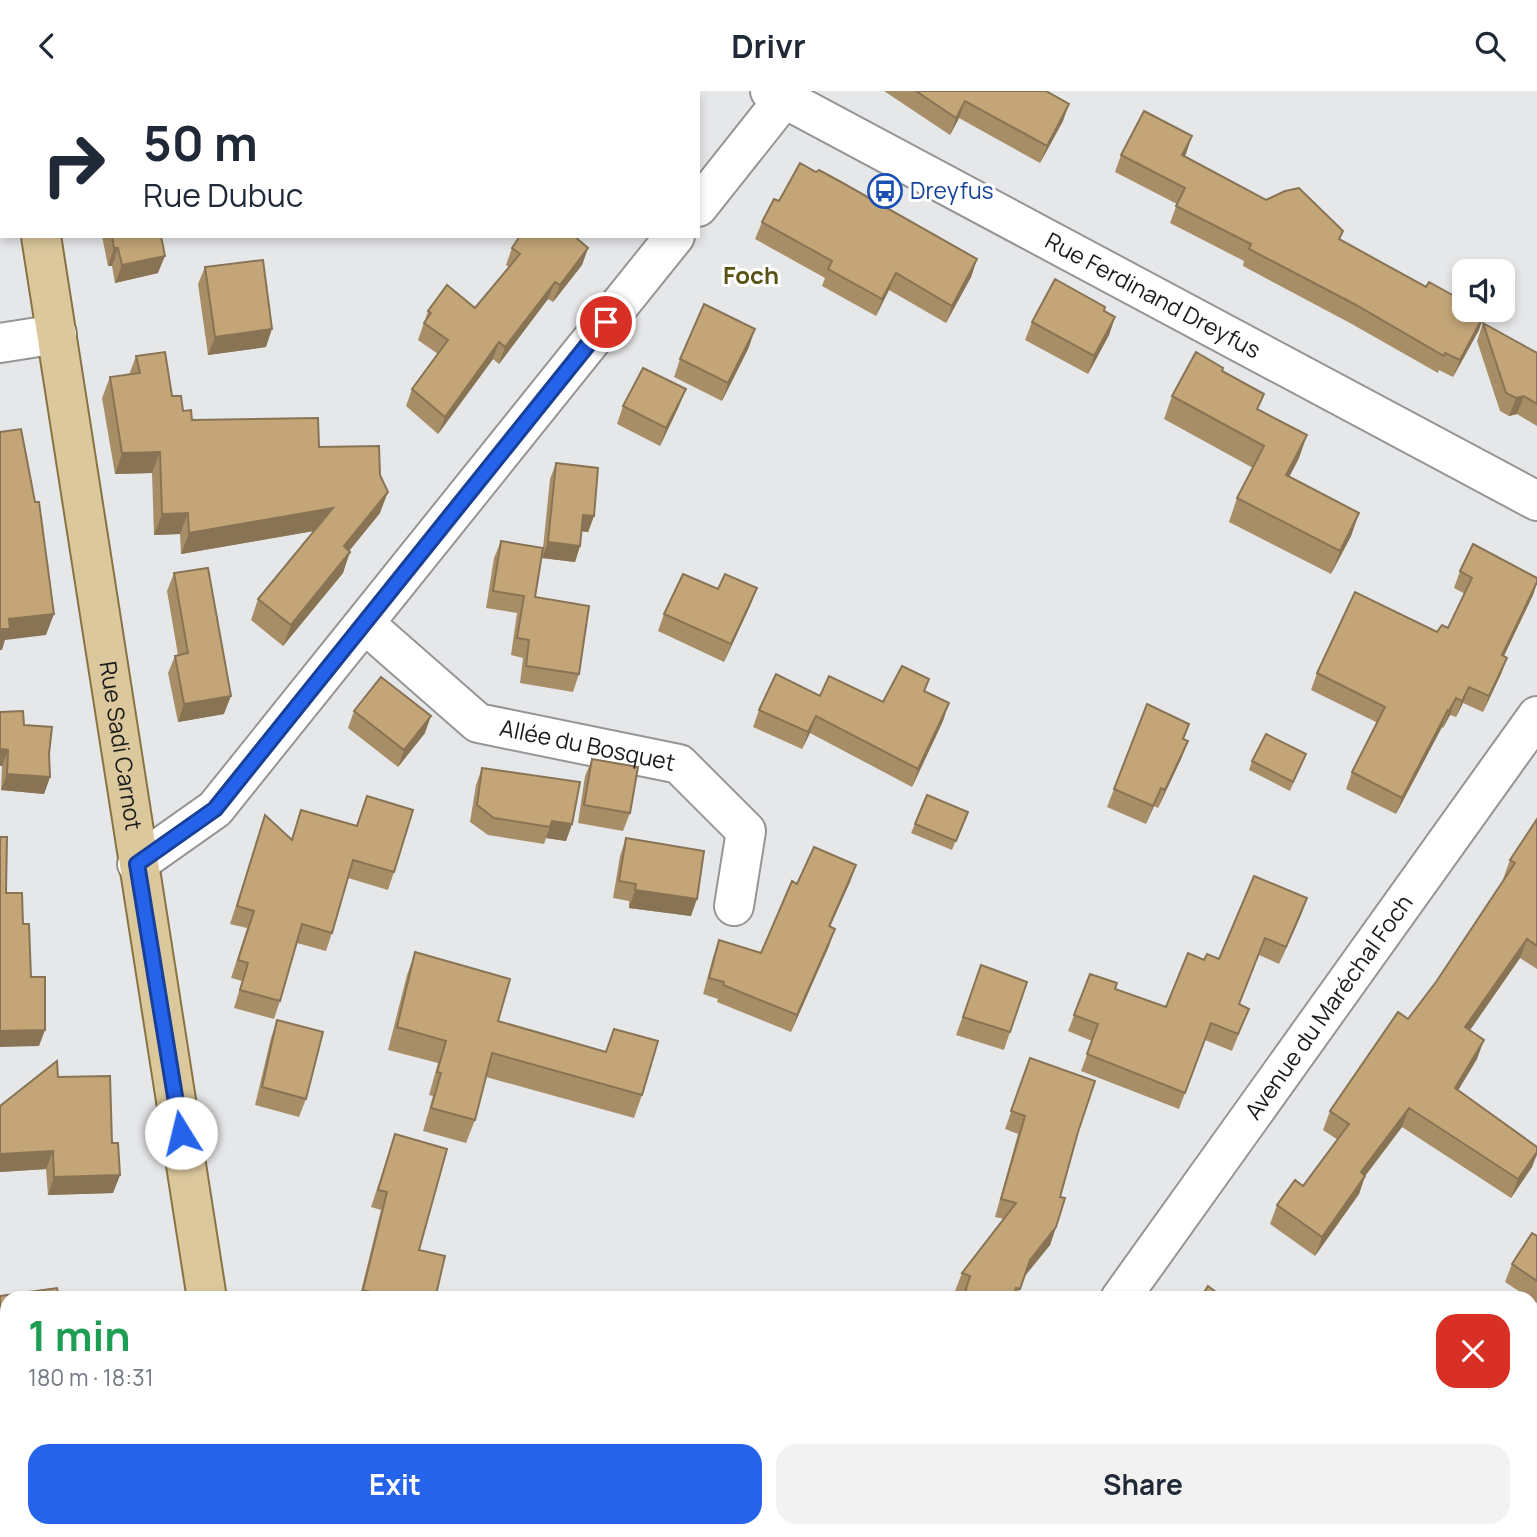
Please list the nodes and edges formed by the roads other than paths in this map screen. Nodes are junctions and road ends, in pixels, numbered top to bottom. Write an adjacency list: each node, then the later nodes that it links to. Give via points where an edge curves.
1 (782, 93): 2 (street); 7 (street, Rue Ferdinand Dreyfus)
2 (700, 204)
3 (41, 238): 5 (main road, Rue Sadi Carnot)
4 (673, 238): 8 (street)
5 (57, 334): 6 (street); 10 (main road, Rue Sadi Carnot)
6 (0, 343)
7 (1537, 501)
8 (365, 624): 10 (street, via 215,809); 11 (street, Allée du Bosquet, via 478,723 679,764 746,831)
9 (1537, 716): 13 (street, Avenue du Maréchal Foch)
10 (137, 864): 12 (main road, Rue Sadi Carnot)
11 (734, 906)
12 (206, 1291)
13 (1126, 1291)

